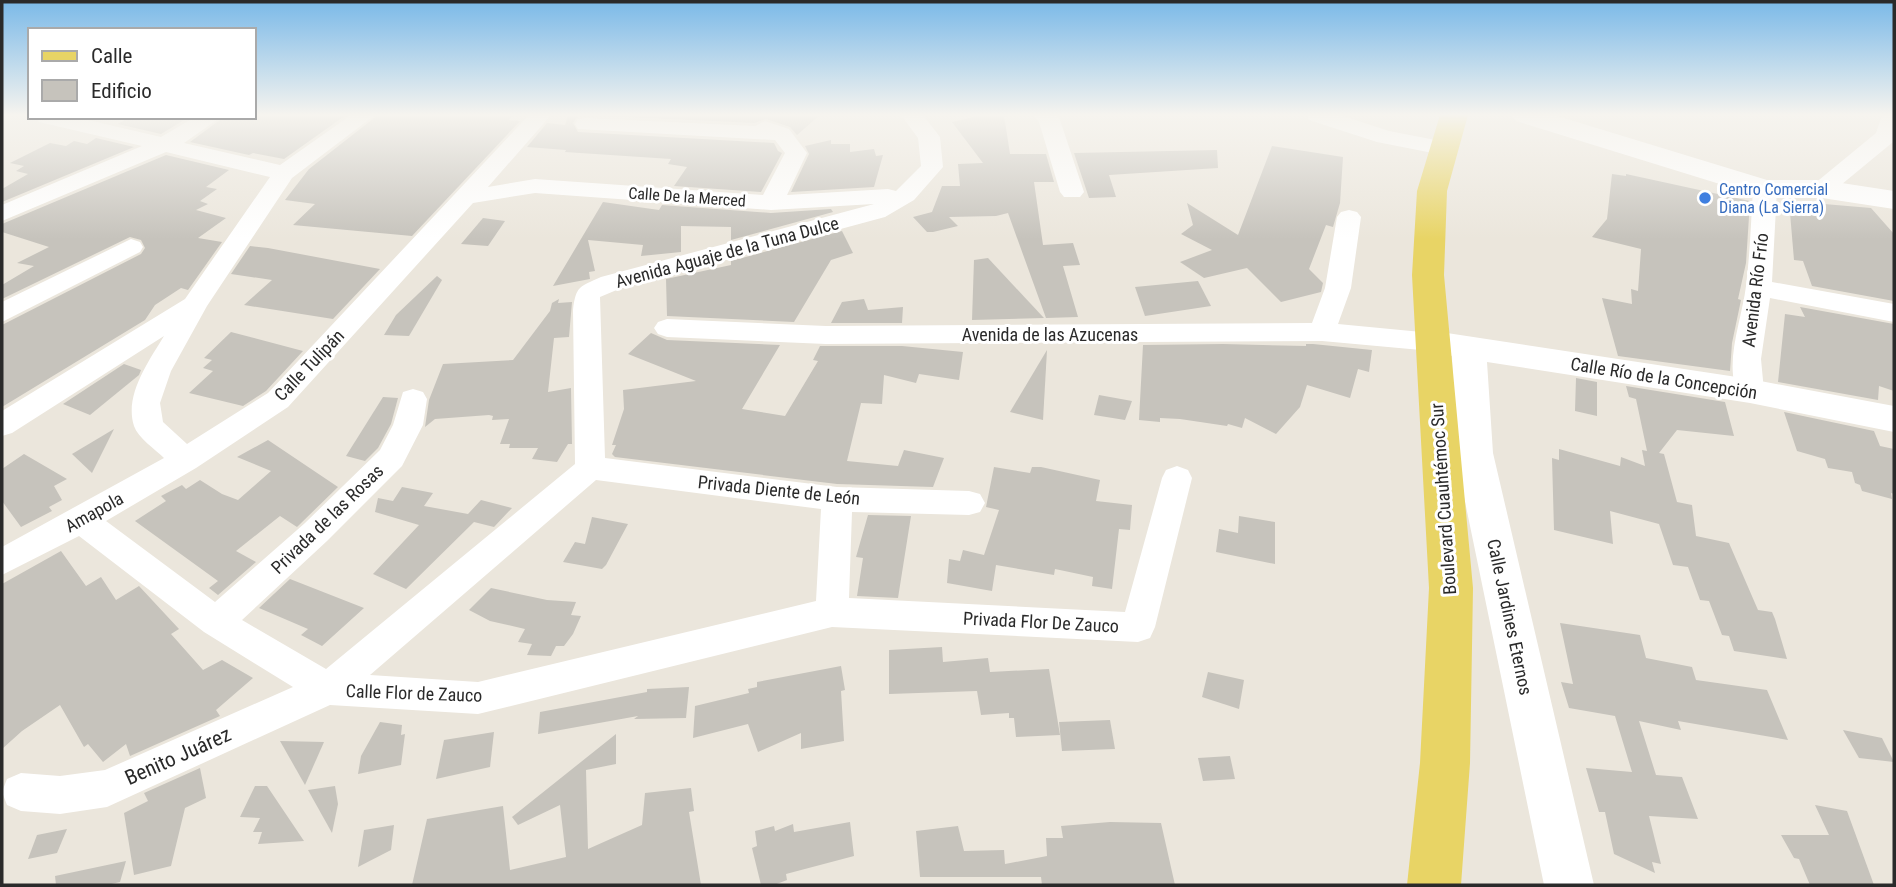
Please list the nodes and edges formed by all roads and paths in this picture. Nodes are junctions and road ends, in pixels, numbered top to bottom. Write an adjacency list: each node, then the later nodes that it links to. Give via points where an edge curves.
1 (137, 156): 19 (street)
2 (216, 156): 11 (street)
3 (307, 156): 11 (street)
4 (504, 156): 16 (street, Calle Tulipán)
5 (794, 156): 18 (street)
6 (931, 156): 15 (street, Avenida Aguaje de la Tuna Dulce, via 932,167)
7 (1061, 156): 14 (street)
8 (1441, 156): 28 (main road, Boulevard Cuauhtémoc Sur, via 1432,191 1428,275)
9 (1659, 156): 12 (street)
10 (1861, 156): 13 (street)
11 (284, 173): 23 (street)
12 (1765, 189): 13 (street); 22 (street, Avenida Río Frío)
13 (1822, 189): 17 (street)
14 (1072, 192)
15 (906, 195): 18 (street, Calle De la Merced); 34 (street, Avenida Aguaje de la Tuna Dulce, via 877,212 588,293)
16 (468, 197): 18 (street, Calle De la Merced, via 535,186); 33 (street, Calle Tulipán, via 278,400)
17 (1894, 200)
18 (771, 203)
19 (2, 214)
20 (1349, 217): 27 (street, via 1338,288)
21 (131, 247): 24 (street)
22 (1759, 288): 25 (street); 29 (street, Avenida Río Frío, via 1747,359)
23 (195, 304): 32 (street); 33 (street, via 157,371 146,403 149,426)
24 (2, 313)
25 (1894, 313)
26 (667, 328): 27 (street, Avenida de las Azucenas, via 826,335)
27 (1322, 332): 28 (street, Avenida de las Azucenas)
28 (1450, 345): 29 (street, Calle Río de la Concepción); 44 (main road, Boulevard Cuauhtémoc Sur, via 1451,588); 45 (street, Calle Jardines Eternos)
29 (1750, 391): 31 (street, Calle Río de la Concepción)
30 (413, 399): 41 (street, Privada de las Rosas, via 408,425 391,458)
31 (1894, 419)
32 (2, 425)
33 (185, 460): 38 (street, Amapola)
34 (590, 468): 36 (street, Privada Diente de León); 42 (street)
35 (1177, 478): 40 (street, Privada Flor De Zauco, via 1138,627)
36 (838, 499): 37 (street, Privada Diente de León); 40 (street)
37 (970, 503)
38 (81, 520): 39 (street, Amapola); 41 (street, Calle Flor de Zauco)
39 (2, 562)
40 (832, 612): 42 (street, Calle Flor de Zauco, via 478,698)
41 (216, 622): 42 (street, Calle Flor de Zauco)
42 (328, 689): 43 (street, Benito Juárez, via 107,788 60,795)
43 (20, 792)
44 (1434, 885)
45 (1569, 885)

